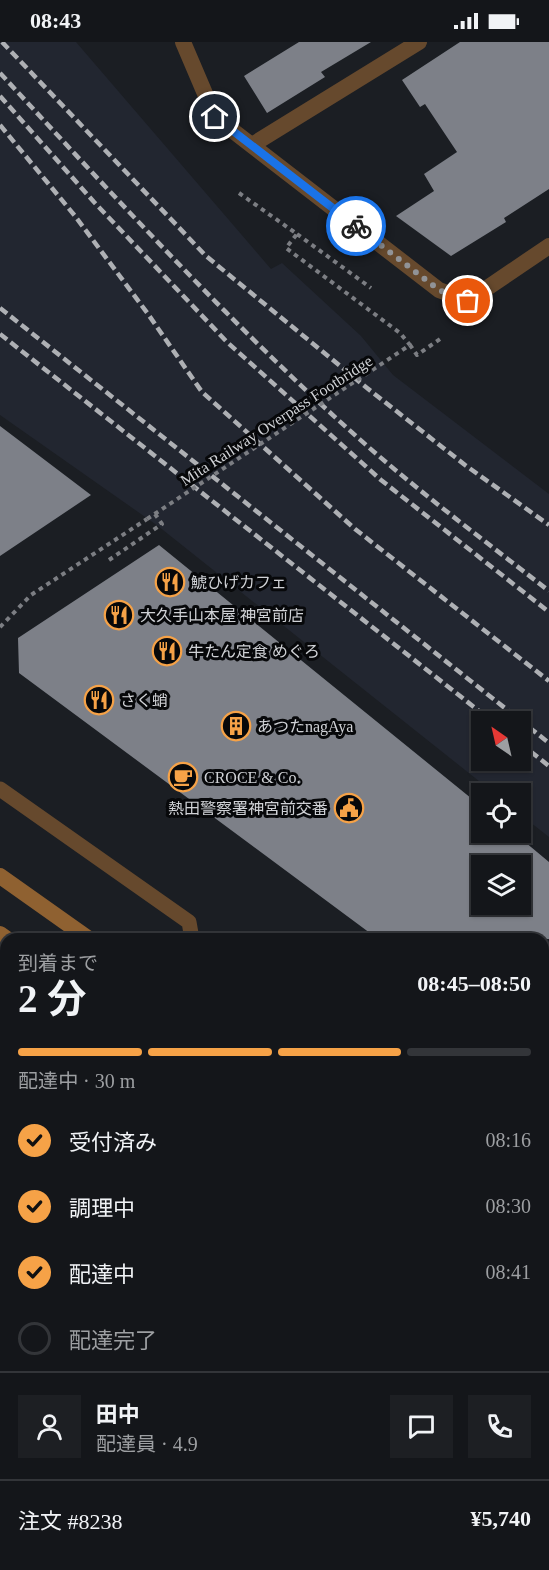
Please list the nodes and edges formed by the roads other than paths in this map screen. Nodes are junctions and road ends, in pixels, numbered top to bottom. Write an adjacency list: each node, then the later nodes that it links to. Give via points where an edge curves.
1 (183, 42): 3 (street, via 215,117)
2 (419, 42): 3 (street)
3 (252, 145): 4 (street, via 439,290 468,301)
4 (549, 246)
5 (0, 789): 8 (lane, via 189,922)
6 (0, 876): 7 (main road)
7 (81, 933)
8 (191, 933)

